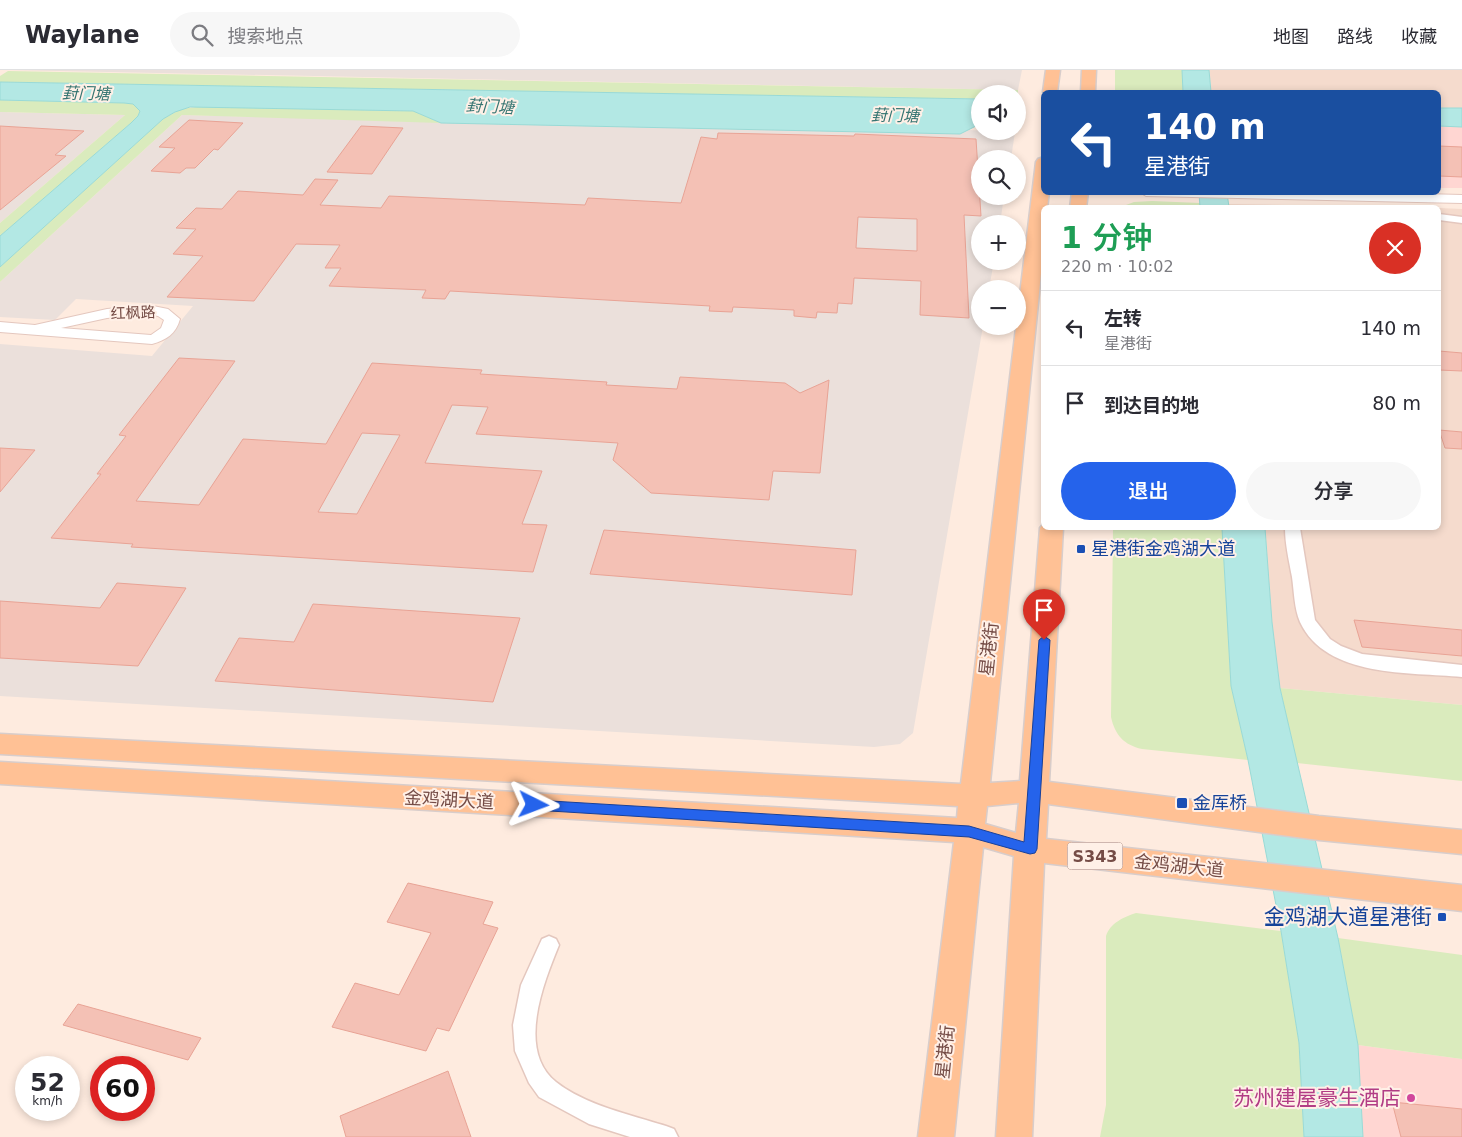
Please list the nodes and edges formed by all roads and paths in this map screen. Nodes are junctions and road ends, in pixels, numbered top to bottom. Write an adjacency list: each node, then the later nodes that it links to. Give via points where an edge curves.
1 (1053, 70): 3 (main road)
2 (1089, 70): 4 (main road)
3 (1050, 90)
4 (1088, 90)
5 (1041, 195): 18 (main road, 星港街)
6 (1304, 195): 7 (street)
7 (1462, 198)
8 (1441, 216): 9 (street)
9 (1462, 220)
10 (0, 327): 11 (street, 红枫路)
11 (35, 330): 11 (street, 红枫路, via 151,340 164,334 172,319 158,311 125,311)
12 (1052, 530): 17 (main road)
13 (1292, 530): 14 (street, via 1307,620 1326,645 1347,657 1371,663)
14 (1462, 671)
15 (0, 744): 18 (main road, 金鸡湖大道)
16 (0, 773): 19 (main road, 金鸡湖大道 / S343)
17 (1034, 791): 18 (main road, 金鸡湖大道); 20 (main road, 金鸡湖大道, via 1319,828); 21 (main road)
18 (973, 796): 19 (main road, 星港街)
19 (969, 831): 21 (main road, 金鸡湖大道 / S343); 25 (main road, 星港街)
20 (1462, 842)
21 (1030, 849): 22 (main road, 金鸡湖大道 / S343); 26 (main road)
22 (1462, 898)
23 (549, 945): 24 (street, via 532,985 524,1025 526,1051 536,1076 547,1089 589,1113)
24 (666, 1137)
25 (936, 1137)
26 (1014, 1137)

